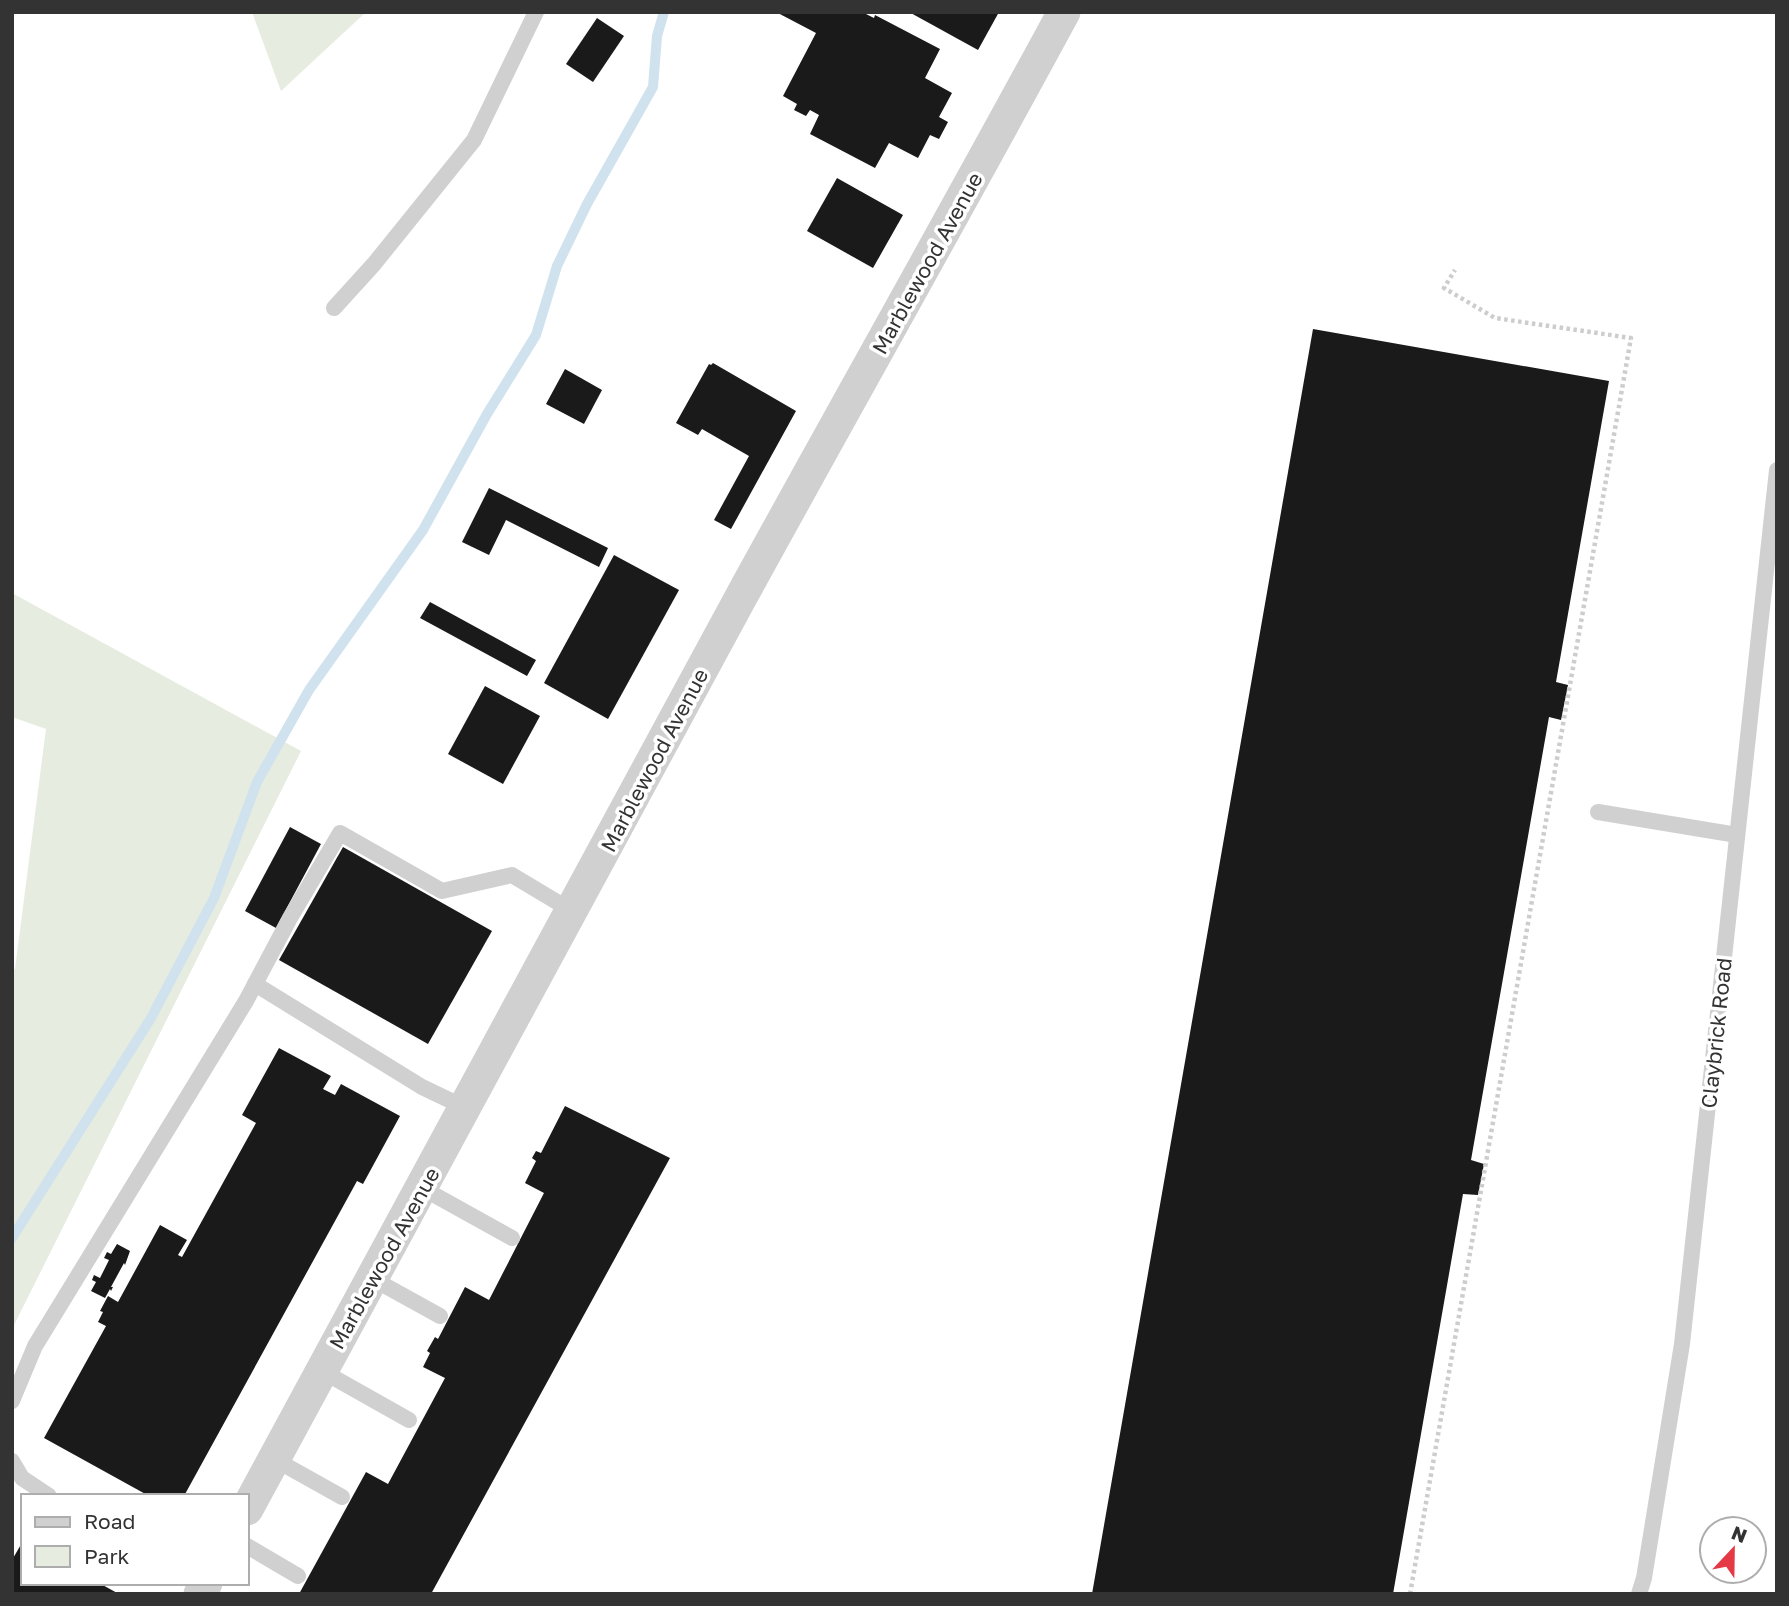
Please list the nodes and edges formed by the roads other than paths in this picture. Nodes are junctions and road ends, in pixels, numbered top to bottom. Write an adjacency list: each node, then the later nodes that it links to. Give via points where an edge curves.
1 (536, 12): 3 (lane, via 474,140)
2 (1064, 12): 7 (street, Marblewood Avenue)
3 (334, 308)
4 (1777, 470): 6 (lane, Claybrick Road)
5 (1598, 811): 6 (lane)
6 (1737, 835): 24 (lane, Claybrick Road, via 1682,1344)
7 (572, 911): 8 (lane, via 512,875 442,891 340,833); 9 (street, Marblewood Avenue)
8 (255, 984): 9 (lane, via 422,1087); 15 (lane, via 35,1346)
9 (466, 1108): 10 (street, Marblewood Avenue)
10 (422, 1188): 11 (lane); 12 (street, Marblewood Avenue)
11 (512, 1238)
12 (373, 1279): 13 (lane); 14 (street, Marblewood Avenue)
13 (440, 1316)
14 (322, 1371): 16 (lane); 17 (street, Marblewood Avenue)
15 (12, 1401)
16 (409, 1420)
17 (274, 1459): 20 (lane); 21 (street, Marblewood Avenue)
18 (12, 1461): 19 (lane, via 22,1478)
19 (46, 1494)
20 (342, 1497)
21 (248, 1507)
22 (248, 1547): 23 (lane)
23 (298, 1576)
24 (1639, 1594)

